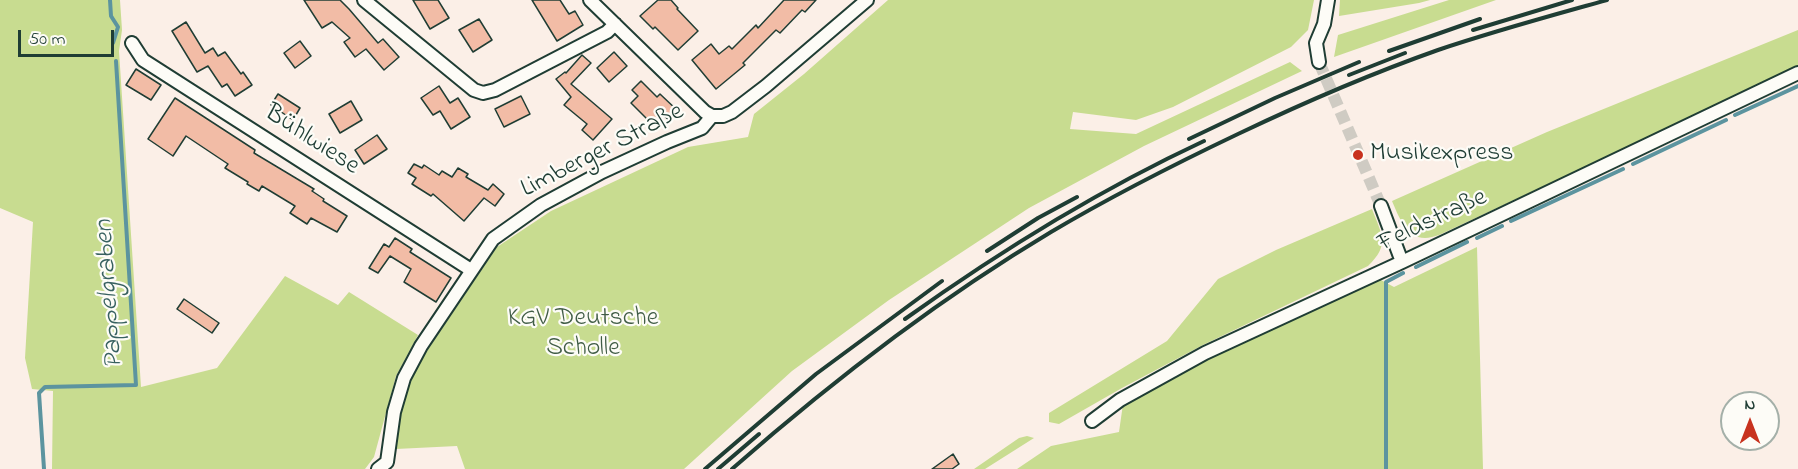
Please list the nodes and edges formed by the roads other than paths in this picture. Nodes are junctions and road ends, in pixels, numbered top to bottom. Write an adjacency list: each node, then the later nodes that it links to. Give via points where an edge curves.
1 (364, 0): 6 (street, via 474,90 483,93 597,38)
2 (590, 0): 6 (street)
3 (867, 0): 5 (street)
4 (1328, 0): 8 (street, via 1316,43)
5 (853, 4): 10 (street, Limberger Straße, via 766,86 732,112)
6 (615, 24): 10 (street)
7 (132, 43): 13 (street, Bühlwiese, via 143,60)
8 (1319, 63)
9 (1798, 73): 12 (street, Feldstraße)
10 (712, 116): 13 (street, Limberger Straße, via 702,128 602,172 542,205 493,239)
11 (1381, 206): 12 (street)
12 (1402, 262): 14 (street, Feldstraße, via 1205,353 1120,400)
13 (471, 270): 15 (street, Limberger Straße, via 404,378 394,412)
14 (1092, 421)
15 (386, 467)

